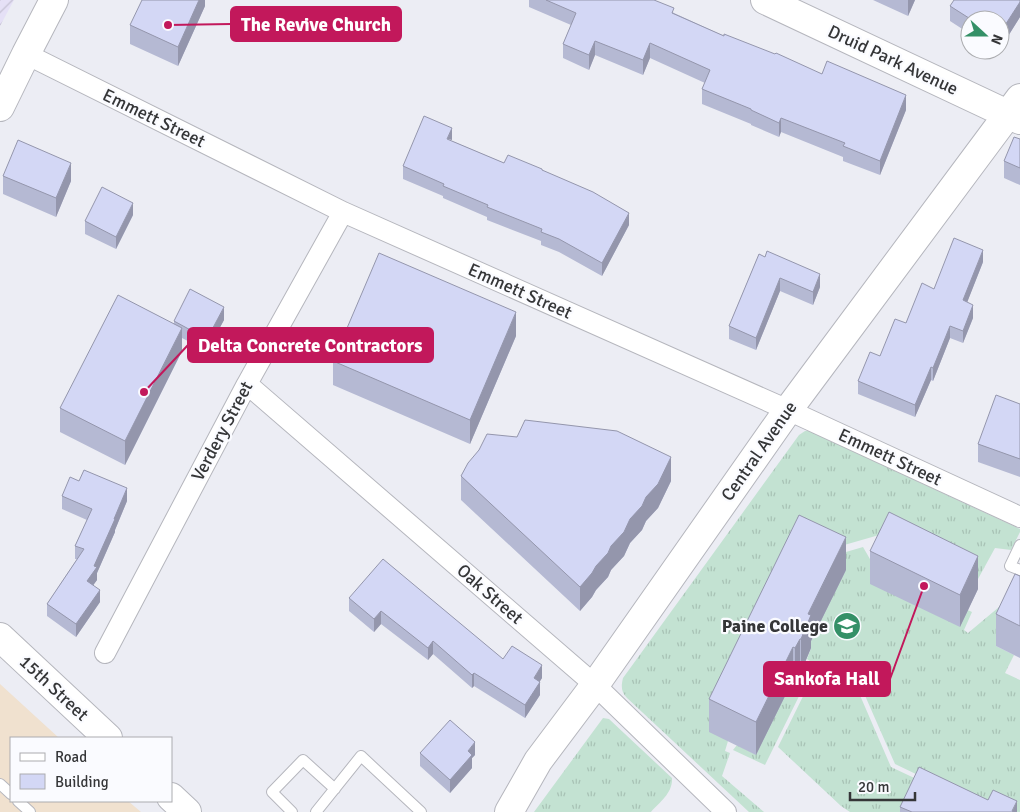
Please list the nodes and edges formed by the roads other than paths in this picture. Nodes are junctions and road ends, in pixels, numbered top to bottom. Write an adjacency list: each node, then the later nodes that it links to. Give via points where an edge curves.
1 (54, 0): 3 (main road)
2 (765, 0): 5 (main road, Druid Park Avenue)
3 (26, 54): 4 (main road); 6 (street, Emmett Street)
4 (0, 107)
5 (1016, 110): 8 (main road, Central Avenue)
6 (344, 212): 7 (street, Verdery Street); 8 (street, Emmett Street)
7 (247, 384): 13 (street, Verdery Street); 14 (street, Oak Street)
8 (788, 410): 9 (street, Emmett Street); 14 (main road, Central Avenue)
9 (1020, 517)
10 (1020, 545): 11 (lane, via 1010,566)
11 (1020, 570)
12 (0, 637): 15 (main road, 15th Street)
13 (105, 653)
14 (595, 685): 26 (main road, Central Avenue, via 538,761); 27 (street, Oak Street)
15 (107, 737)
16 (0, 784): 18 (lane)
17 (335, 789): 23 (lane, via 303,760 272,792); 24 (lane); 25 (lane, via 361,756)
18 (10, 793)
19 (172, 798): 22 (main road)
20 (19, 802): 21 (lane)
21 (30, 812)
22 (187, 812)
23 (292, 812)
24 (316, 812)
25 (421, 812)
26 (509, 812)
27 (726, 812)

